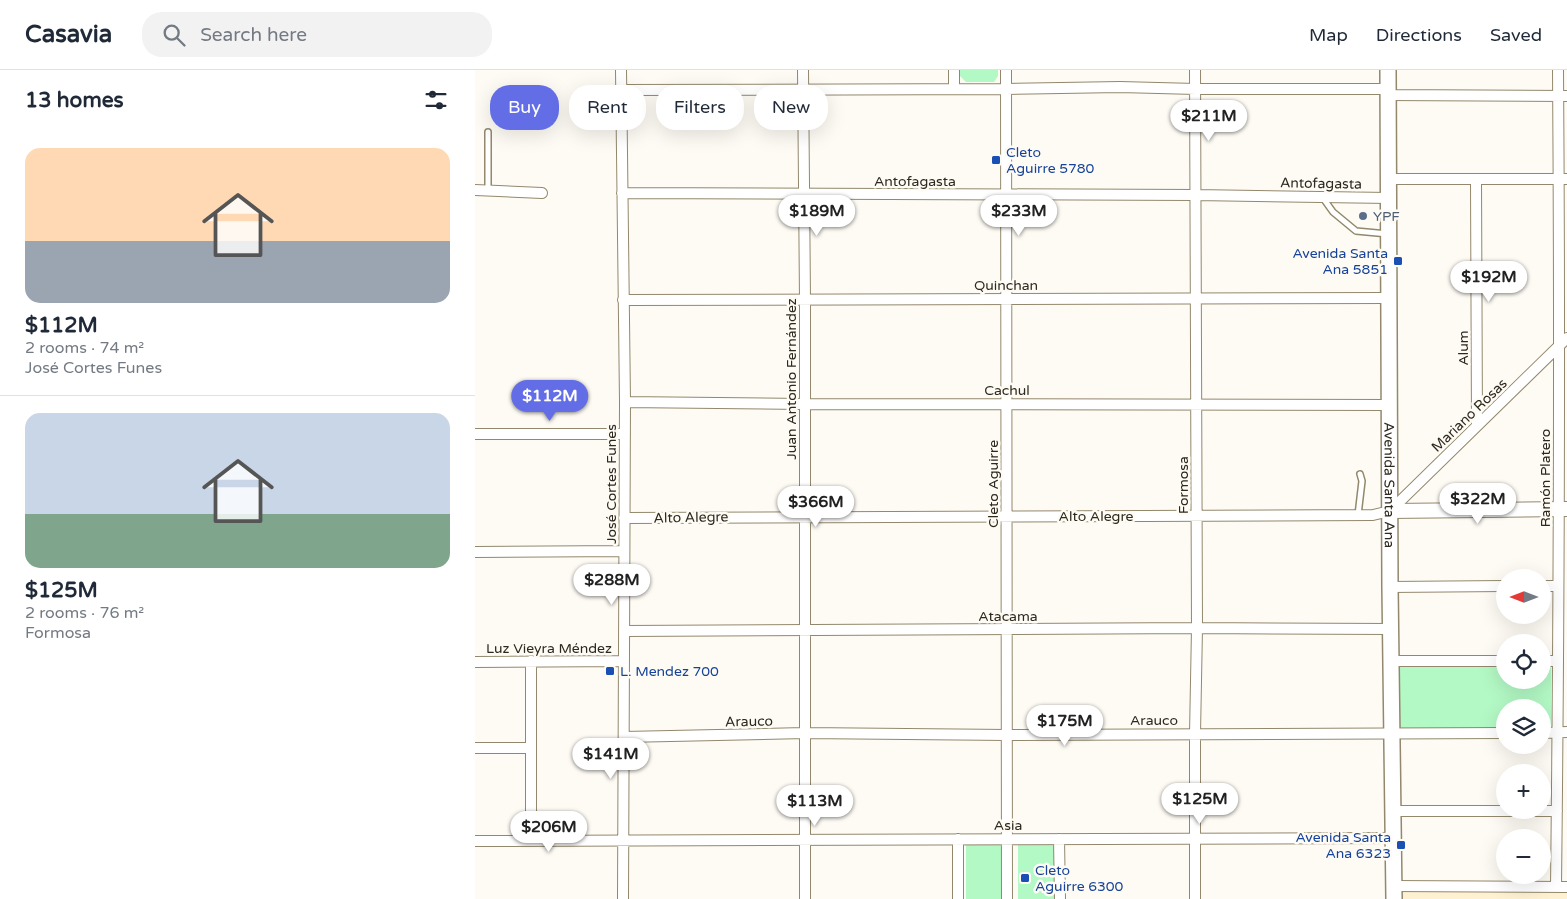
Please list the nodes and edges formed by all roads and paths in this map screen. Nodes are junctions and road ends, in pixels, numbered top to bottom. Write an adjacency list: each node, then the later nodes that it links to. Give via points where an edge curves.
1 (621, 70): 8 (street, José Cortes Funes)
2 (803, 70): 9 (street, Juan Antonio Fernández)
3 (954, 70): 12 (street)
4 (1006, 70): 13 (street, Cleto Aguirre)
5 (1195, 70): 14 (street, Formosa)
6 (1388, 70): 16 (main road, Avenida Santa Ana)
7 (1559, 70): 17 (street, Ramón Platero)
8 (621, 85)
9 (803, 85)
10 (754, 89): 15 (street)
11 (828, 89): 12 (street)
12 (954, 89): 13 (street)
13 (1007, 89): 14 (street); 29 (street, Cleto Aguirre)
14 (1196, 89): 16 (street); 30 (street, Formosa)
15 (646, 90)
16 (1388, 92): 17 (street); 21 (main road, Avenida Santa Ana)
17 (1563, 96): 23 (street, Ramón Platero)
18 (621, 130): 27 (street, José Cortes Funes)
19 (803, 130): 28 (street, Juan Antonio Fernández)
20 (488, 132): 25 (lane)
21 (1389, 179): 22 (street); 32 (main road, Avenida Santa Ana)
22 (1476, 180): 23 (street); 45 (street, Alum)
23 (1563, 180): 39 (street, Ramón Platero)
24 (475, 190): 25 (street)
25 (488, 190): 26 (street)
26 (542, 192)
27 (622, 193): 28 (street, Antofagasta); 37 (street, José Cortes Funes)
28 (804, 194): 29 (street, Antofagasta); 38 (street, Juan Antonio Fernández)
29 (1006, 194): 30 (street, Antofagasta); 36 (street, Cleto Aguirre)
30 (1197, 195): 31 (street, Antofagasta); 34 (street, Formosa)
31 (1321, 196): 32 (street, Antofagasta); 33 (lane, via 1333,212 1356,231)
32 (1389, 198): 33 (main road, Avenida Santa Ana)
33 (1389, 234): 35 (main road, Avenida Santa Ana)
34 (1196, 298): 35 (street, Quinchan); 36 (street, Quinchan); 43 (street, Formosa)
35 (1388, 298): 44 (main road, Avenida Santa Ana)
36 (1008, 299): 38 (street, Quinchan); 42 (street, Cleto Aguirre)
37 (623, 300): 38 (street, Quinchan); 40 (street, José Cortes Funes)
38 (805, 300): 41 (street, Juan Antonio Fernández)
39 (1563, 342): 45 (street, Mariano Rosas); 49 (street, Ramón Platero)
40 (625, 402): 41 (street, Cachul); 47 (street, José Cortes Funes)
41 (805, 404): 42 (street, Cachul); 52 (street, Juan Antonio Fernández)
42 (1008, 404): 43 (street, Cachul); 53 (street, Cleto Aguirre)
43 (1196, 404): 44 (street, Cachul); 54 (street, Formosa)
44 (1390, 405): 50 (main road, Avenida Santa Ana)
45 (1477, 426): 50 (street, Mariano Rosas)
46 (475, 434): 47 (street)
47 (625, 434): 55 (street, José Cortes Funes)
48 (1360, 474): 51 (lane)
49 (1563, 509): 50 (main road, Alto Alegre); 60 (street, Ramón Platero)
50 (1390, 511): 51 (street, Alto Alegre); 61 (main road, Avenida Santa Ana)
51 (1358, 515): 54 (street, Alto Alegre)
52 (806, 516): 53 (street, Alto Alegre); 55 (street, Alto Alegre); 64 (street, Juan Antonio Fernández)
53 (1007, 516): 54 (street, Alto Alegre); 65 (street, Cleto Aguirre)
54 (1197, 516): 62 (street, Formosa)
55 (624, 518): 56 (street, José Cortes Funes)
56 (624, 551): 57 (street); 66 (street, José Cortes Funes)
57 (475, 552)
58 (1496, 586): 61 (street)
59 (1551, 586): 60 (street)
60 (1557, 586): 71 (street, Ramón Platero)
61 (1390, 587): 63 (main road, Avenida Santa Ana)
62 (1197, 628): 63 (street, Atacama); 65 (street, Atacama); 77 (street, Formosa)
63 (1391, 629): 68 (main road, Avenida Santa Ana)
64 (806, 630): 65 (street, Atacama); 66 (street, Atacama); 76 (street, Juan Antonio Fernández)
65 (1007, 630): 79 (street, Cleto Aguirre)
66 (624, 631): 67 (street, José Cortes Funes)
67 (624, 661): 73 (street, Luz Vieyra Méndez); 80 (street, José Cortes Funes)
68 (1392, 661): 69 (street); 78 (main road, Avenida Santa Ana)
69 (1496, 661)
70 (1551, 661): 71 (street)
71 (1558, 661): 74 (street, Ramón Platero)
72 (475, 662): 73 (street, Luz Vieyra Méndez)
73 (531, 662): 82 (street)
74 (1563, 732): 83 (street, Ramón Platero)
75 (1496, 733): 78 (street, Arauco)
76 (805, 734): 79 (street, Arauco); 80 (street, Arauco); 91 (street, Juan Antonio Fernández)
77 (1195, 734): 78 (street, Arauco); 79 (street, Arauco); 85 (street, Formosa)
78 (1393, 734): 84 (main road, Avenida Santa Ana)
79 (1007, 735): 88 (street, Cleto Aguirre)
80 (624, 737): 93 (street, José Cortes Funes)
81 (475, 748): 82 (street)
82 (531, 748): 90 (street)
83 (1557, 810): 84 (street); 94 (street, Ramón Platero)
84 (1393, 811): 86 (main road, Avenida Santa Ana)
85 (1195, 838): 86 (street, Asia); 89 (street, Asia); 102 (street, Formosa)
86 (1393, 838): 96 (main road, Avenida Santa Ana)
87 (958, 839): 88 (street, Asia); 91 (street, Asia); 99 (street)
88 (1007, 839): 89 (street, Asia); 100 (street, Cleto Aguirre)
89 (1059, 839): 101 (street)
90 (531, 840): 92 (street, Asia); 93 (street, Asia)
91 (805, 840): 93 (street, Asia); 98 (street, Juan Antonio Fernández)
92 (475, 841)
93 (624, 841): 97 (street, José Cortes Funes)
94 (1556, 887): 95 (street); 96 (street)
95 (1567, 887)
96 (1394, 893)
97 (623, 899)
98 (805, 899)
99 (958, 899)
100 (1007, 899)
101 (1059, 899)
102 (1195, 899)

